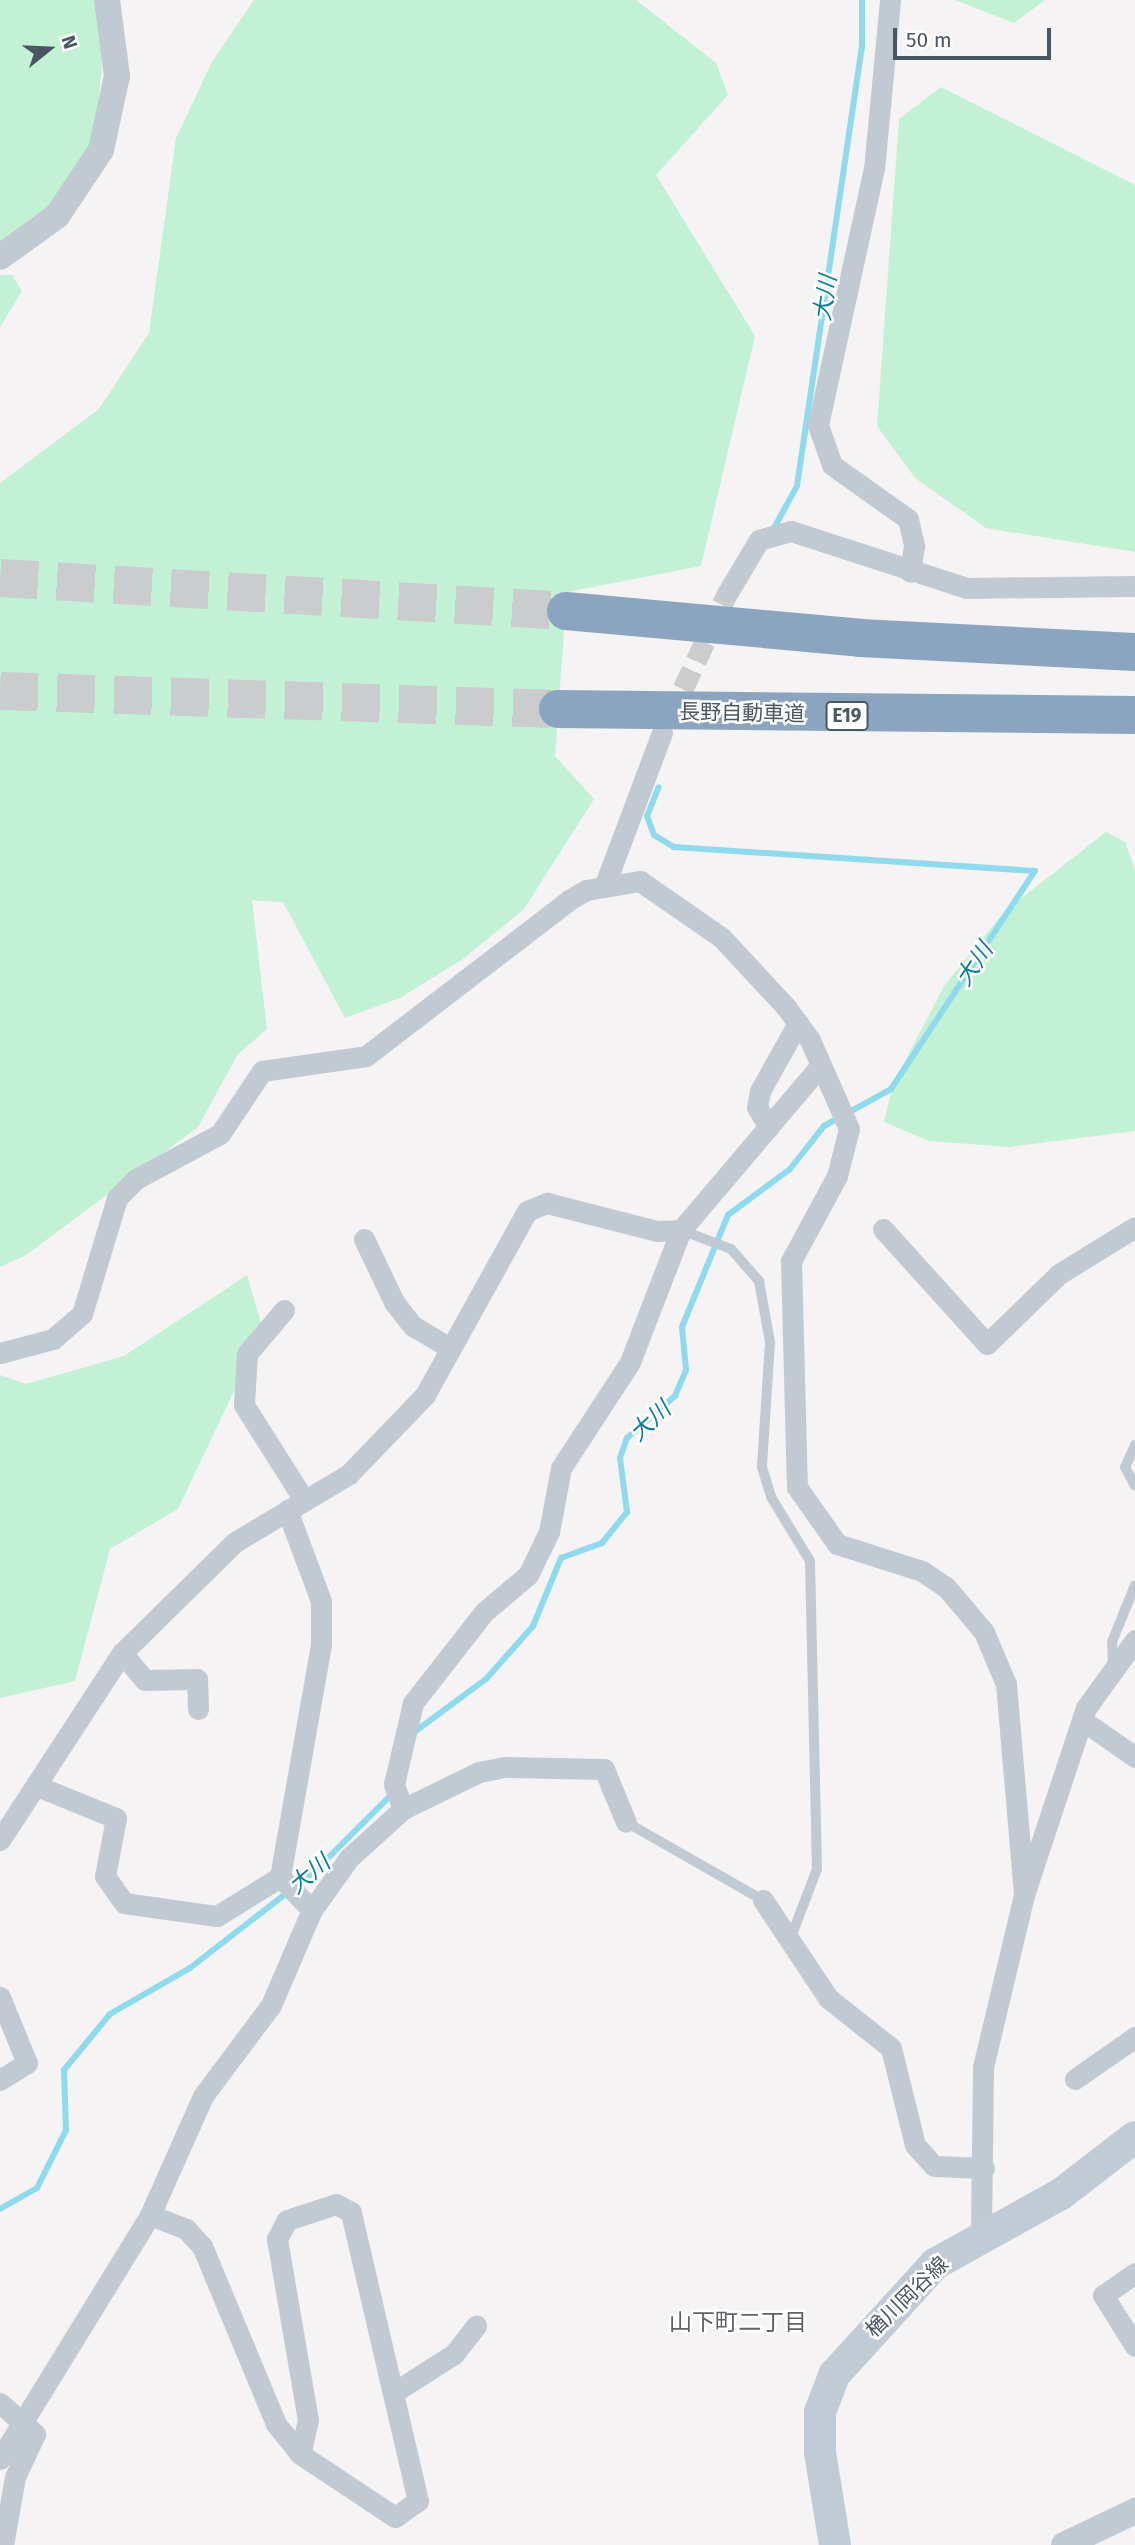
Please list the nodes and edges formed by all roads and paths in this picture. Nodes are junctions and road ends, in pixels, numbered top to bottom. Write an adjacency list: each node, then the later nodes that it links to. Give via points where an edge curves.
1 (107, 0): 3 (street, via 117,76 102,150 57,216)
2 (890, 0): 4 (street, via 874,168 818,425 832,465 908,519 914,546)
3 (0, 257)
4 (910, 572): 5 (street, via 966,588); 6 (street, via 791,531 773,532 759,540)
5 (1135, 586)
6 (728, 592)
7 (566, 611): 8 (highway, via 860,638)
8 (1135, 652)
9 (558, 709): 10 (highway, 長野自動車道 / E19)
10 (1135, 715)
11 (662, 733): 12 (street)
12 (604, 887): 13 (street, via 640,881 672,899 721,937); 22 (street, via 569,900 391,1042 366,1056 262,1071 220,1135 146,1173 117,1198 82,1314 52,1339)
13 (798, 1023): 14 (street); 15 (street, via 760,1091 757,1107)
14 (821, 1065): 15 (street); 38 (street, via 849,1129 837,1176 792,1261 797,1487 837,1544 922,1571 946,1587 984,1632 1006,1685)
15 (769, 1127): 18 (street)
16 (1135, 1227): 17 (street, via 1059,1273 986,1344)
17 (883, 1229)
18 (681, 1230): 21 (street, via 657,1231 547,1203 527,1210); 34 (street, via 630,1362 561,1468 549,1532 528,1574 484,1612 414,1703 394,1784); 41 (lane, via 731,1249 759,1281 770,1342 762,1467 771,1497 810,1562 817,1868)
19 (364, 1239): 21 (street, via 394,1303 413,1326)
20 (284, 1310): 25 (street, via 247,1354 244,1405)
21 (450, 1348): 25 (street, via 425,1395 377,1448)
22 (0, 1353)
23 (1135, 1445): 24 (lane, via 1125,1467)
24 (1135, 1486)
25 (295, 1505): 28 (street, via 235,1542); 37 (street, via 321,1601 321,1644)
26 (1135, 1585): 29 (lane, via 1112,1642)
27 (1135, 1640): 29 (street)
28 (122, 1653): 30 (street, via 145,1680 197,1679); 33 (street)
29 (1113, 1670): 31 (street)
30 (198, 1709)
31 (1082, 1720): 32 (street); 38 (street)
32 (1135, 1757)
33 (37, 1786): 36 (street); 37 (street, via 116,1818 105,1876 124,1903 217,1916)
34 (403, 1809): 35 (street, via 447,1783 505,1767 604,1769); 40 (street, via 349,1858)
35 (626, 1822): 39 (lane)
36 (0, 1840)
37 (281, 1877): 40 (street)
38 (1024, 1895): 47 (street, via 983,2067)
39 (763, 1900): 41 (street)
40 (312, 1910): 48 (street, via 271,2005 203,2096)
41 (792, 1937): 47 (street, via 828,1998 891,2048 915,2145 934,2166)
42 (0, 1997): 45 (street, via 27,2063)
43 (1135, 2037): 44 (street)
44 (1075, 2079)
45 (0, 2080)
46 (1135, 2137): 49 (main road, 楢川岡谷線, via 1061,2194)
47 (984, 2168): 49 (street)
48 (150, 2215): 55 (street); 56 (street, via 186,2229 202,2246 276,2424)
49 (981, 2234): 60 (main road, 楢川岡谷線, via 935,2264 834,2375 820,2412 820,2452)
50 (1135, 2273): 52 (street, via 1103,2295)
51 (476, 2326): 53 (street, via 454,2354)
52 (1135, 2346)
53 (393, 2393): 56 (street, via 418,2501 404,2515 384,2514); 56 (street, via 351,2212 336,2204 287,2220 277,2239 308,2420)
54 (0, 2403): 55 (street)
55 (24, 2423): 57 (street); 59 (street, via 35,2434 15,2477)
56 (300, 2454)
57 (0, 2459)
58 (1135, 2511): 61 (street)
59 (3, 2545)
60 (835, 2545)
61 (1065, 2545)

